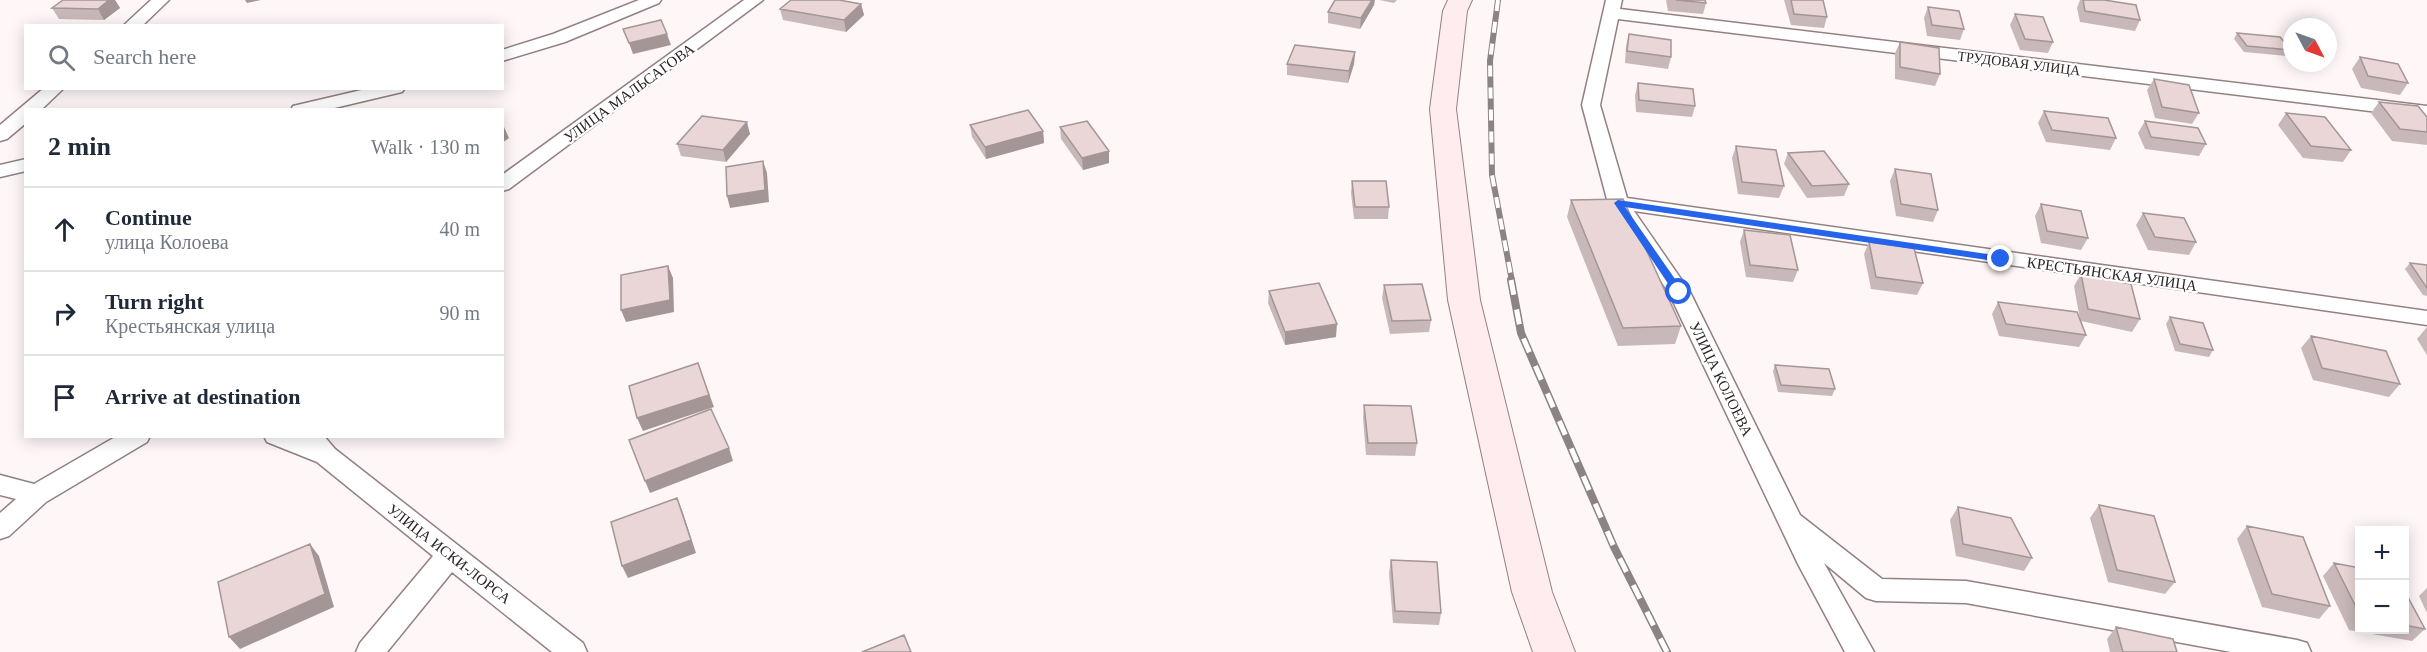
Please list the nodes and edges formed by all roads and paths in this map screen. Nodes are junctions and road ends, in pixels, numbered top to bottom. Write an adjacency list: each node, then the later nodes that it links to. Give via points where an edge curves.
1 (161, 0): 6 (street)
2 (653, 0): 7 (street)
3 (755, 0): 17 (street, УЛИЦА МАЛЬСАГОВА)
4 (1460, 0): 30 (street, via 1455,11 1443,109 1464,300 1532,591)
5 (1613, 6): 12 (street, ТРУДОВАЯ УЛИЦА); 18 (street, УЛИЦА КОЛОЕВА, via 1591,105)
6 (133, 24)
7 (504, 55)
8 (53, 90): 10 (street)
9 (387, 90): 11 (street)
10 (32, 108)
11 (309, 108)
12 (2427, 112)
13 (24, 115): 14 (street)
14 (0, 135)
15 (24, 165): 16 (street)
16 (0, 171)
17 (504, 184)
18 (1618, 203): 19 (street, КРЕСТЬЯНСКАЯ УЛИЦА); 25 (street, УЛИЦА КОЛОЕВА, via 1679,292)
19 (2427, 318)
20 (284, 438): 22 (street, УЛИЦА ИСКИ-ЛОРСА)
21 (130, 441): 24 (street)
22 (317, 446): 27 (street, УЛИЦА ИСКИ-ЛОРСА)
23 (0, 485): 24 (street)
24 (38, 495): 26 (street)
25 (1789, 518): 31 (street, УЛИЦА КОЛОЕВА); 32 (street, via 1876,590 1966,592)
26 (0, 529)
27 (451, 554): 28 (street); 29 (street, УЛИЦА ИСКИ-ЛОРСА)
28 (370, 652)
29 (573, 652)
30 (1554, 652)
31 (1860, 652)
32 (2296, 652)

